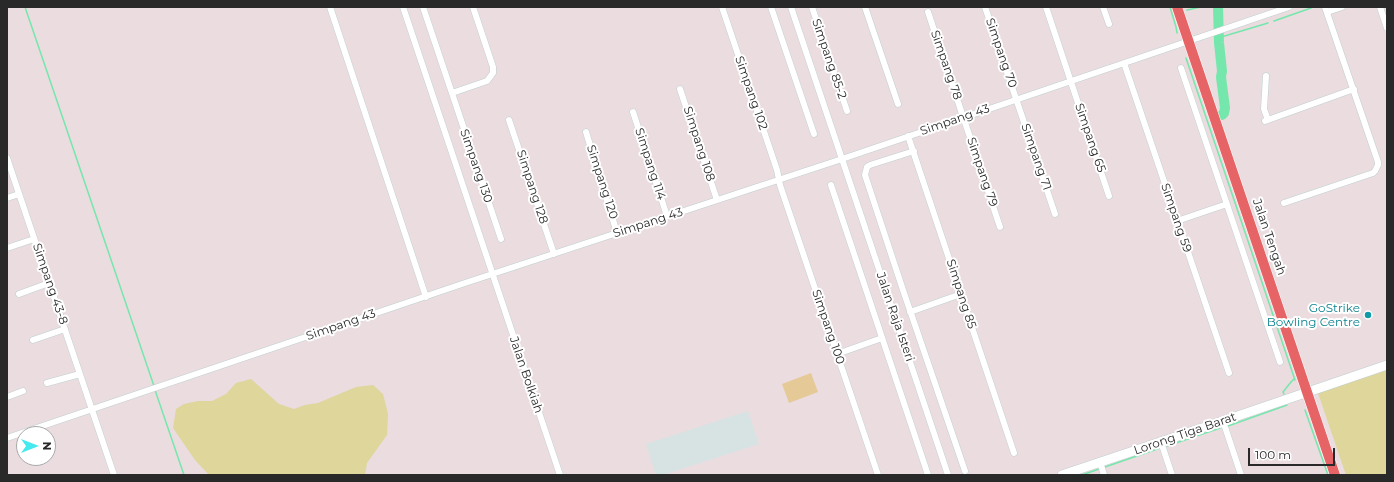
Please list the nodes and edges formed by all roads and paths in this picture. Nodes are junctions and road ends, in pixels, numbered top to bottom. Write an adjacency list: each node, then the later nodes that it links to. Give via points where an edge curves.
1 (330, 7): 62 (street)
2 (403, 7): 58 (street, Jalan Bolkiah)
3 (423, 7): 28 (street, Simpang 130)
4 (472, 7): 28 (street, via 493,73 487,81)
5 (722, 7): 41 (street, Simpang 102)
6 (771, 7): 36 (street)
7 (791, 7): 40 (street, Jalan Raja Isteri)
8 (812, 7): 31 (street, Simpang 85-2)
9 (865, 7): 30 (street)
10 (985, 7): 29 (street, Simpang 70)
11 (1046, 7): 25 (street, Simpang 65)
12 (1103, 7): 19 (street)
13 (1177, 7): 21 (main road, Jalan Tengah)
14 (1289, 7): 21 (street, Simpang 43)
15 (1342, 7): 17 (street)
16 (1380, 7): 20 (street)
17 (1326, 9): 27 (street)
18 (928, 12): 33 (street, Simpang 78)
19 (1109, 24)
20 (1387, 28)
21 (1189, 41): 22 (street, Simpang 43); 74 (main road, Jalan Tengah)
22 (1124, 63): 25 (street, Simpang 43); 51 (street, Simpang 59)
23 (1181, 68): 48 (street)
24 (1266, 76): 27 (street, via 1266,121)
25 (1070, 81): 29 (street, Simpang 43); 44 (street, Simpang 65)
26 (680, 89): 46 (street, Simpang 108)
27 (1354, 89): 47 (street, via 1378,162 1377,168 1373,173)
28 (452, 93): 54 (street, Simpang 130)
29 (1016, 99): 33 (street, Simpang 43); 49 (street, Simpang 71)
30 (898, 104)
31 (847, 111)
32 (633, 112): 50 (street, Simpang 114)
33 (964, 117): 37 (street, Simpang 43); 52 (street, Simpang 79)
34 (509, 120): 57 (street, Simpang 128)
35 (586, 132): 53 (street, Simpang 120)
36 (814, 134)
37 (908, 136): 38 (street, Simpang 85); 40 (street, Simpang 43)
38 (914, 151): 61 (street, Simpang 85); 63 (street, via 870,165 865,171 867,184)
39 (7, 158): 43 (street, Simpang 43-8)
40 (842, 158): 41 (street, Simpang 43); 87 (street, Jalan Raja Isteri)
41 (779, 179): 46 (street, Simpang 43); 67 (street, Simpang 100)
42 (831, 185): 65 (street)
43 (19, 194): 45 (street); 55 (street, Simpang 43-8)
44 (1109, 196)
45 (7, 198)
46 (717, 200): 50 (street, Simpang 43)
47 (1284, 203)
48 (1227, 204): 51 (street); 68 (street)
49 (1055, 214)
50 (667, 216): 53 (street, Simpang 43)
51 (1177, 221): 70 (street, Simpang 59)
52 (1000, 227)
53 (618, 233): 57 (street, Simpang 43)
54 (501, 238)
55 (34, 239): 56 (street); 59 (street, Simpang 43-8)
56 (7, 248)
57 (554, 254): 58 (street, Simpang 43)
58 (492, 274): 62 (street, Simpang 43); 84 (street, Jalan Bolkiah)
59 (49, 283): 60 (street); 64 (street, Simpang 43-8)
60 (19, 294)
61 (961, 294): 63 (street); 80 (street, Simpang 85)
62 (426, 296): 76 (street, Simpang 43)
63 (910, 312): 82 (street)
64 (65, 329): 66 (street); 71 (street, Simpang 43-8)
65 (882, 338): 67 (street); 86 (street)
66 (33, 340)
67 (837, 354): 85 (street, Simpang 100)
68 (1280, 362)
69 (1387, 365): 74 (main road, Lorong Tiga Barat)
70 (1229, 373)
71 (80, 374): 72 (street); 76 (street, Simpang 43-8)
72 (47, 383)
73 (23, 391): 75 (street)
74 (1307, 391): 77 (main road, Lorong Tiga Barat); 92 (main road, Jalan Tengah)
75 (7, 397)
76 (92, 409): 78 (street, Simpang 43); 83 (street, Simpang 43-8)
77 (1223, 421): 79 (main road, Lorong Tiga Barat); 91 (street)
78 (7, 438)
79 (1161, 442): 81 (main road, Lorong Tiga Barat); 90 (street)
80 (1014, 452)
81 (1100, 462): 88 (main road, Lorong Tiga Barat); 89 (street)
82 (965, 471)
83 (114, 475)
84 (560, 475)
85 (878, 475)
86 (928, 475)
87 (948, 475)
88 (1062, 475)
89 (1104, 475)
90 (1172, 475)
91 (1241, 475)
92 (1335, 475)

